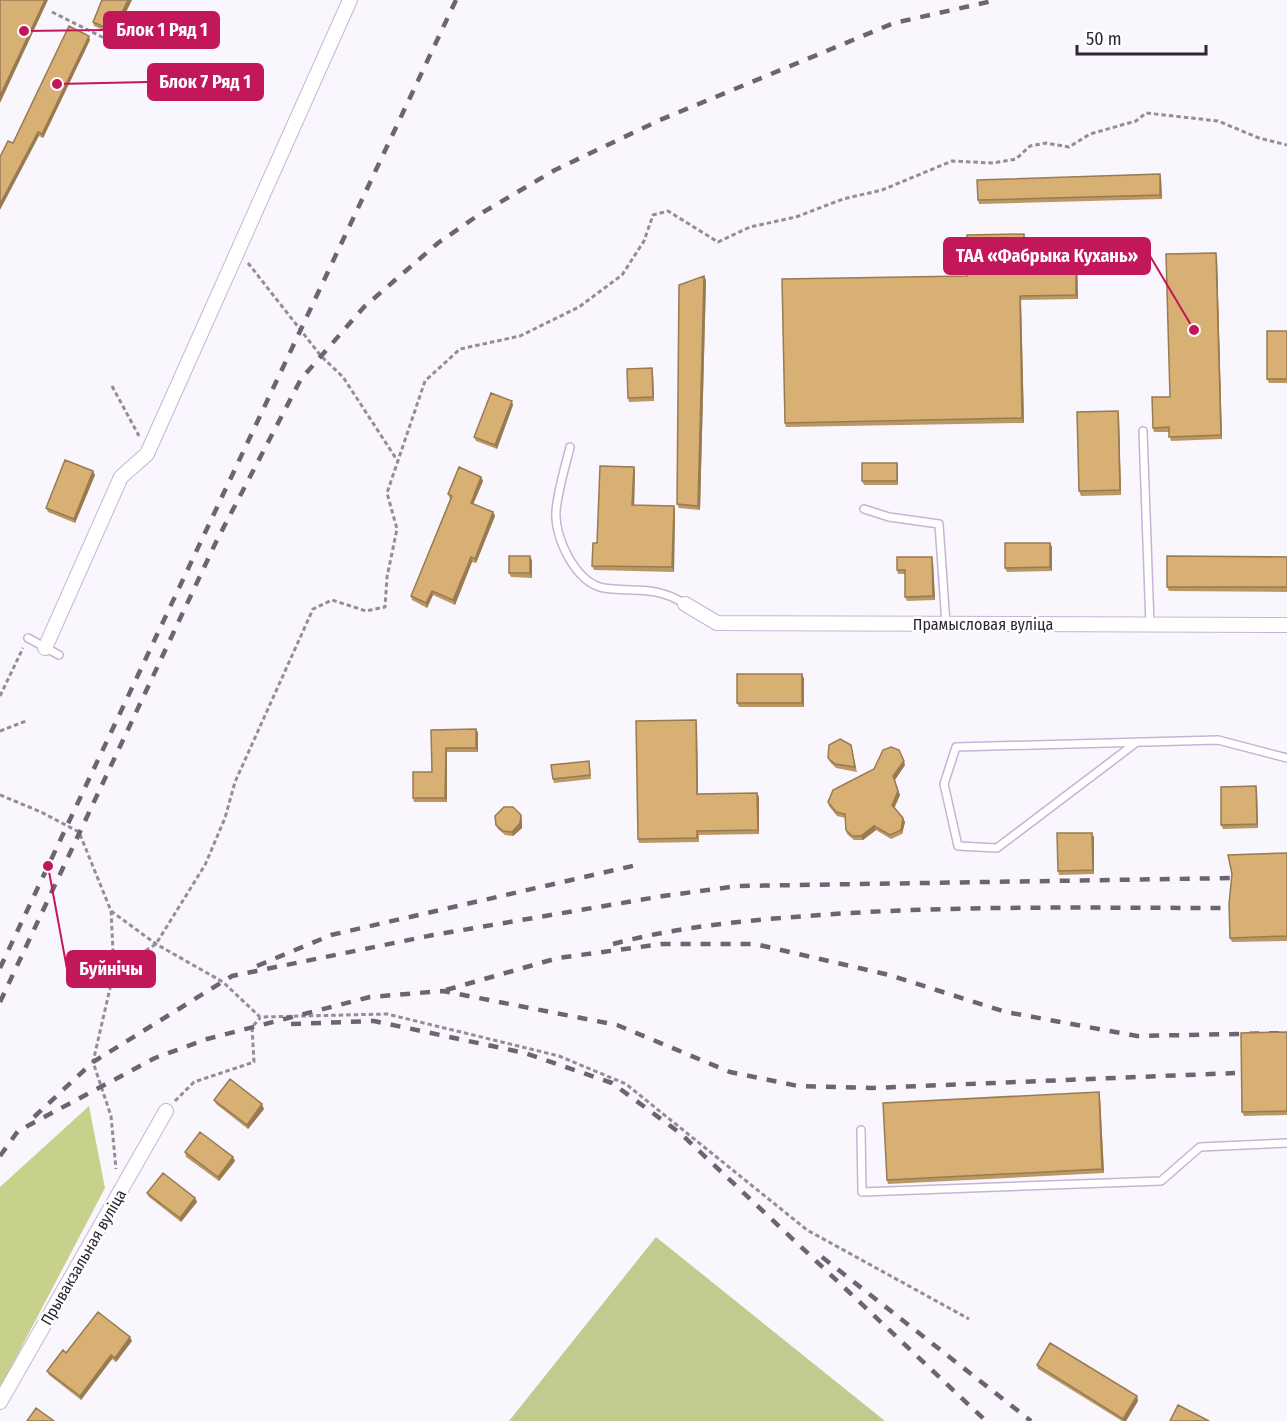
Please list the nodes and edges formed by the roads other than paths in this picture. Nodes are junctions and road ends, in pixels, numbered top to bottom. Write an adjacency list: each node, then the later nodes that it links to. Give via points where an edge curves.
1 (350, 0): 10 (street, via 147,454 121,477)
2 (1143, 431): 7 (lane)
3 (570, 447): 5 (lane, via 556,512 564,547 582,576 592,585 663,592)
4 (864, 509): 6 (lane, via 939,524)
5 (685, 604): 6 (street, Прамысловая вуліца, via 717,623)
6 (946, 624): 7 (street, Прамысловая вуліца)
7 (1150, 625): 8 (street, Прамысловая вуліца)
8 (1287, 625)
9 (28, 638): 10 (lane)
10 (45, 648): 11 (lane)
11 (59, 655)
12 (1137, 742): 12 (lane, via 956,747 944,784 958,846 997,848); 13 (lane, via 1218,740)
13 (1287, 758)
14 (166, 1111): 17 (street, Прывакзальная вуліца)
15 (861, 1130): 16 (lane, via 862,1192 1161,1181 1200,1147)
16 (1287, 1143)
17 (0, 1402)

